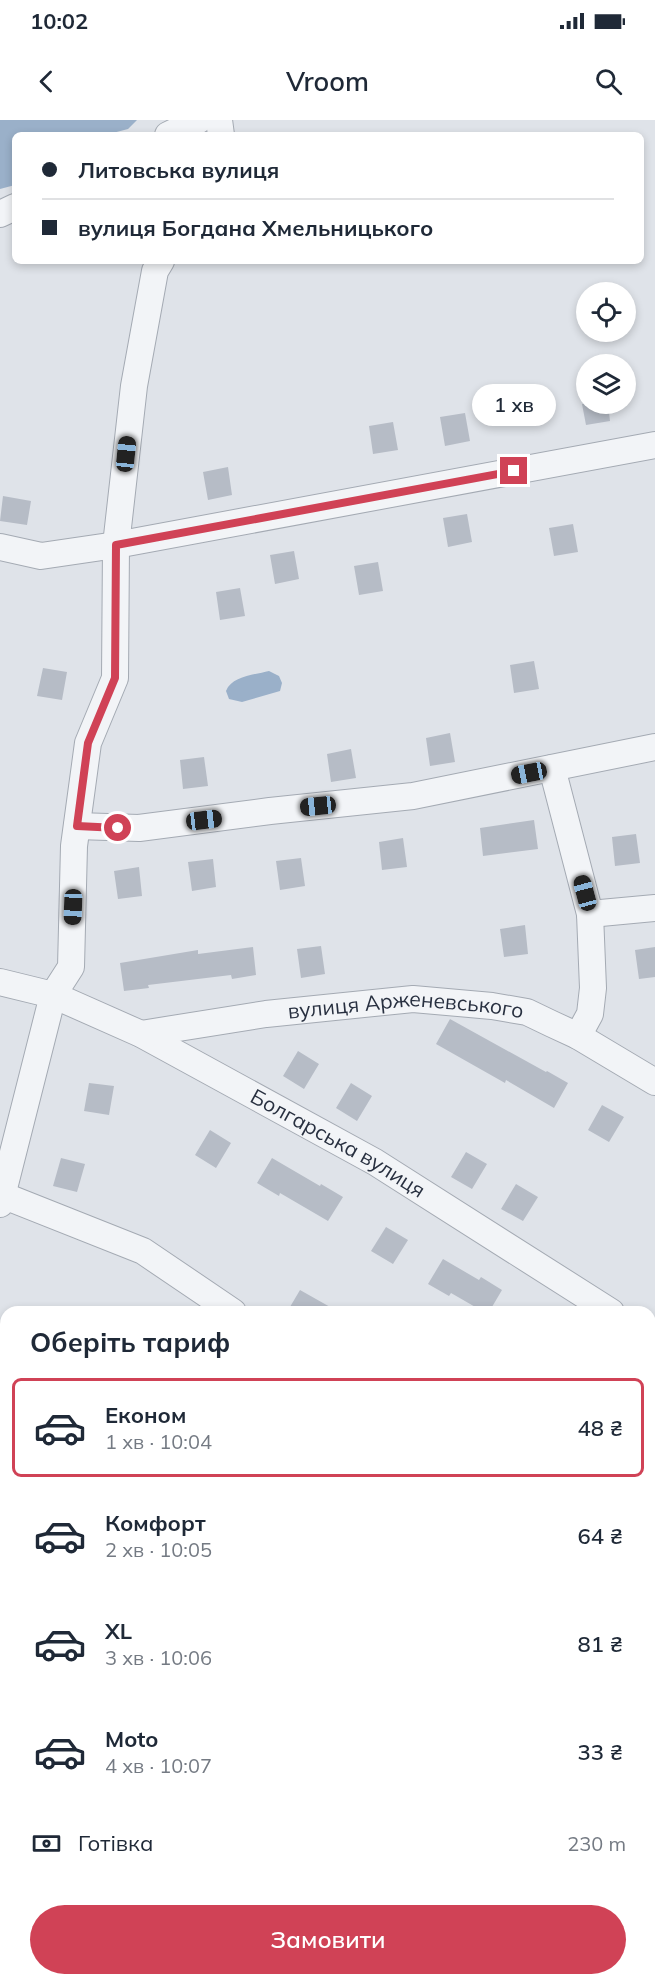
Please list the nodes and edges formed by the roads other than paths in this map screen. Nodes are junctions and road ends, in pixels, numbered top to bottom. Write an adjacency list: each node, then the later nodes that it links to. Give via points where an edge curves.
1 (199, 120): 2 (street)
2 (174, 132)
3 (159, 264): 5 (street, via 134,386)
4 (655, 445): 5 (street)
5 (116, 545): 6 (street, via 41,556); 9 (street, via 115,678 88,743)
6 (0, 547)
7 (655, 747): 8 (street)
8 (552, 768): 9 (street, via 413,796 139,828); 11 (street)
9 (77, 826): 13 (street, via 71,967)
10 (655, 908): 11 (street)
11 (590, 914): 15 (street, via 593,988 590,1014)
12 (0, 982): 13 (street, Болгарська вулиця)
13 (53, 995): 14 (street, Болгарська вулиця); 17 (street)
14 (141, 1034): 15 (street, вулиця Арженевського, via 266,1014 413,999 527,1012); 19 (street, Болгарська вулиця, via 375,1162)
15 (578, 1036): 16 (street, вулиця Арженевського)
16 (655, 1082)
17 (1, 1199): 18 (street, via 143,1251)
18 (223, 1306)
19 (602, 1306)

